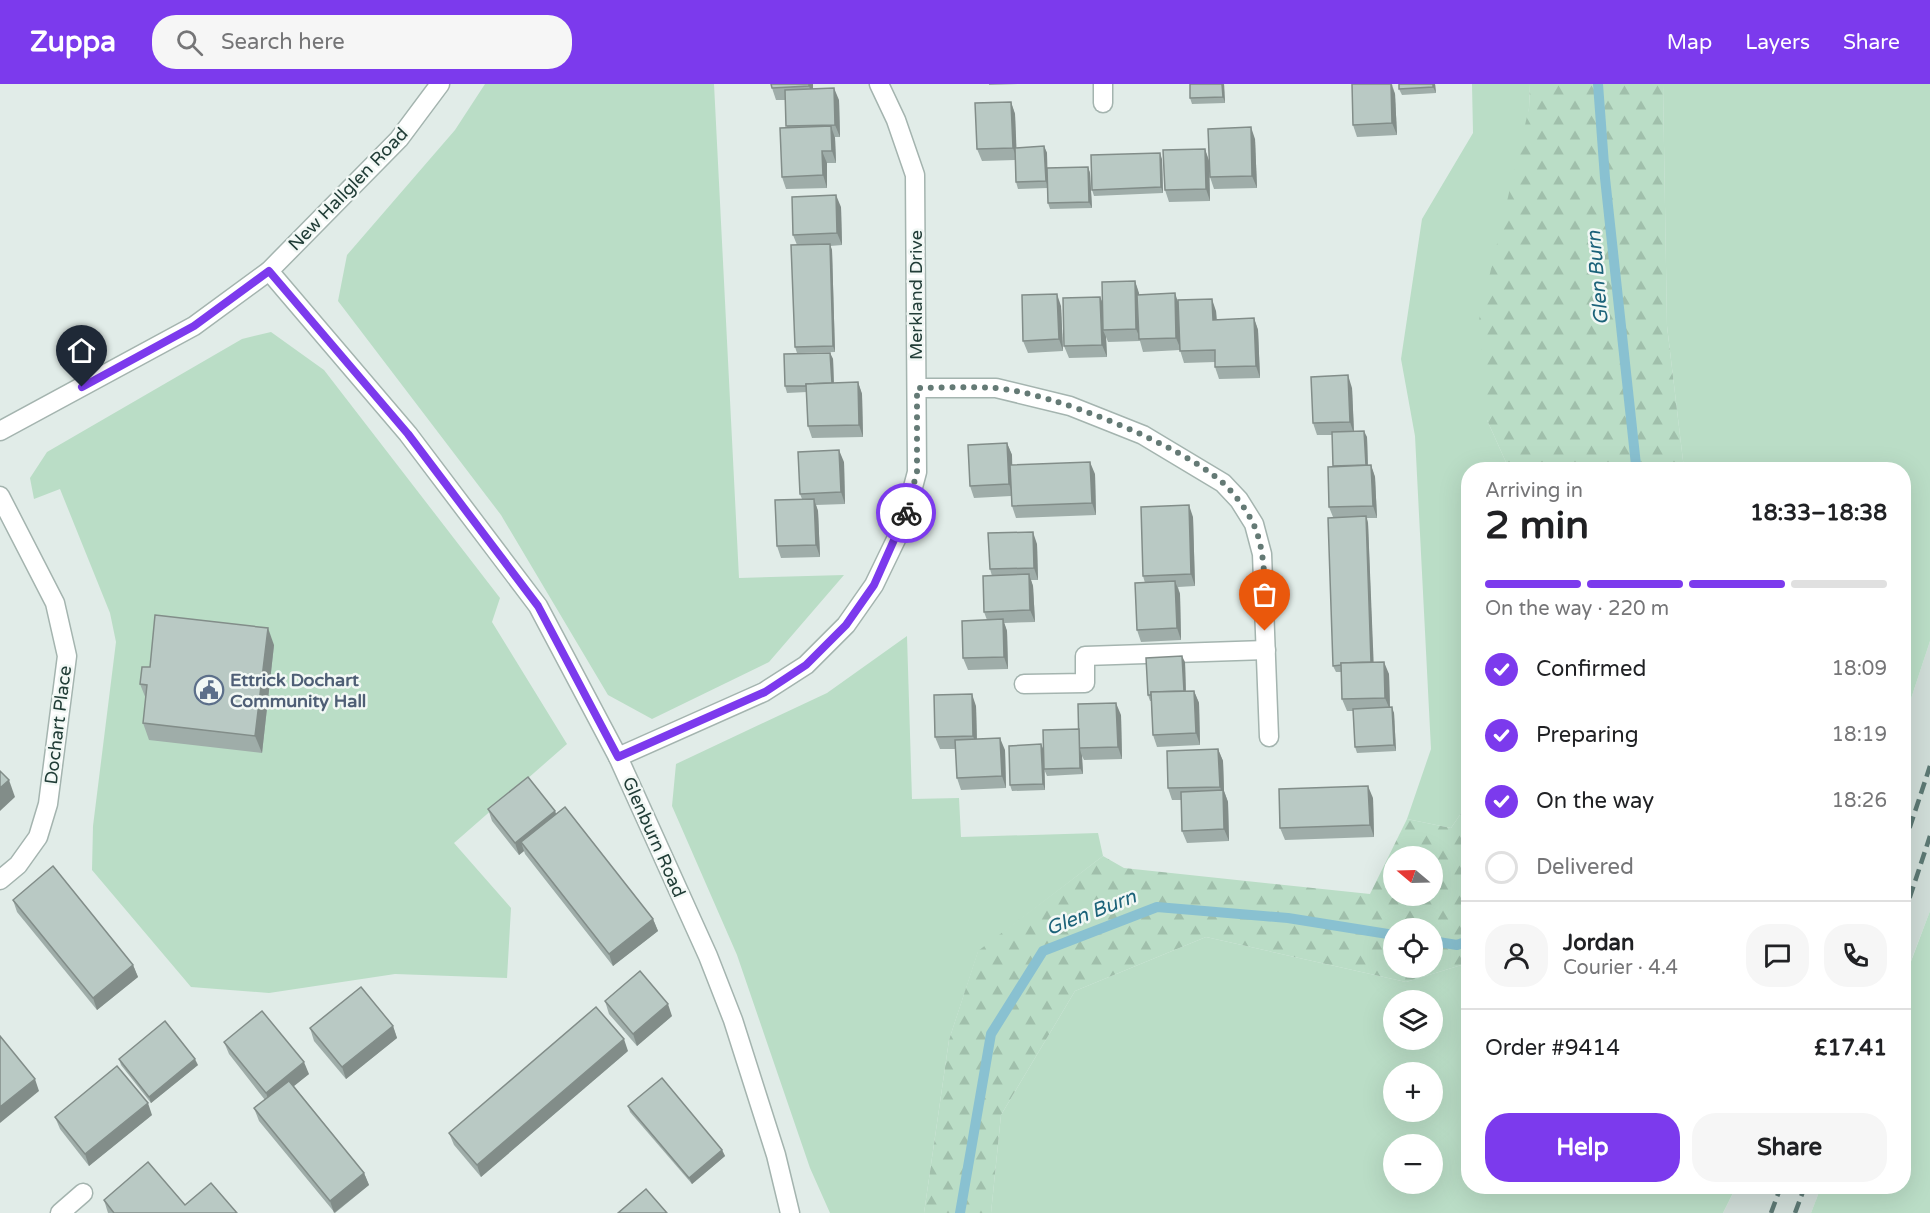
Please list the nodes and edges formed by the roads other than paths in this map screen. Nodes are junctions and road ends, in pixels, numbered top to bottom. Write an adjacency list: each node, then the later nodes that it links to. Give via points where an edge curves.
1 (440, 84): 5 (street, New Hallglen Road, via 399,140)
2 (879, 84): 6 (street, Merkland Drive, via 915,175)
3 (1103, 84): 4 (street)
4 (1103, 104)
5 (269, 271): 7 (street, New Hallglen Road, via 194,326); 12 (street, Glenburn Road, via 408,434 538,606)
6 (917, 388): 9 (street, via 996,388 1070,406 1143,435 1223,483 1254,524 1262,554); 12 (street, Merkland Drive, via 917,472 903,525 874,585 846,625 806,665 765,692)
7 (0, 431)
8 (0, 496): 13 (street, Dochart Place, via 56,603 67,656 48,804 38,837 18,865)
9 (1266, 650): 10 (street, via 1085,656 1085,683); 11 (street)
10 (1024, 684)
11 (1269, 736)
12 (618, 757): 16 (street, Glenburn Road, via 733,1020 776,1155)
13 (0, 880)
14 (84, 1193): 15 (street)
15 (60, 1213)
16 (790, 1213)

